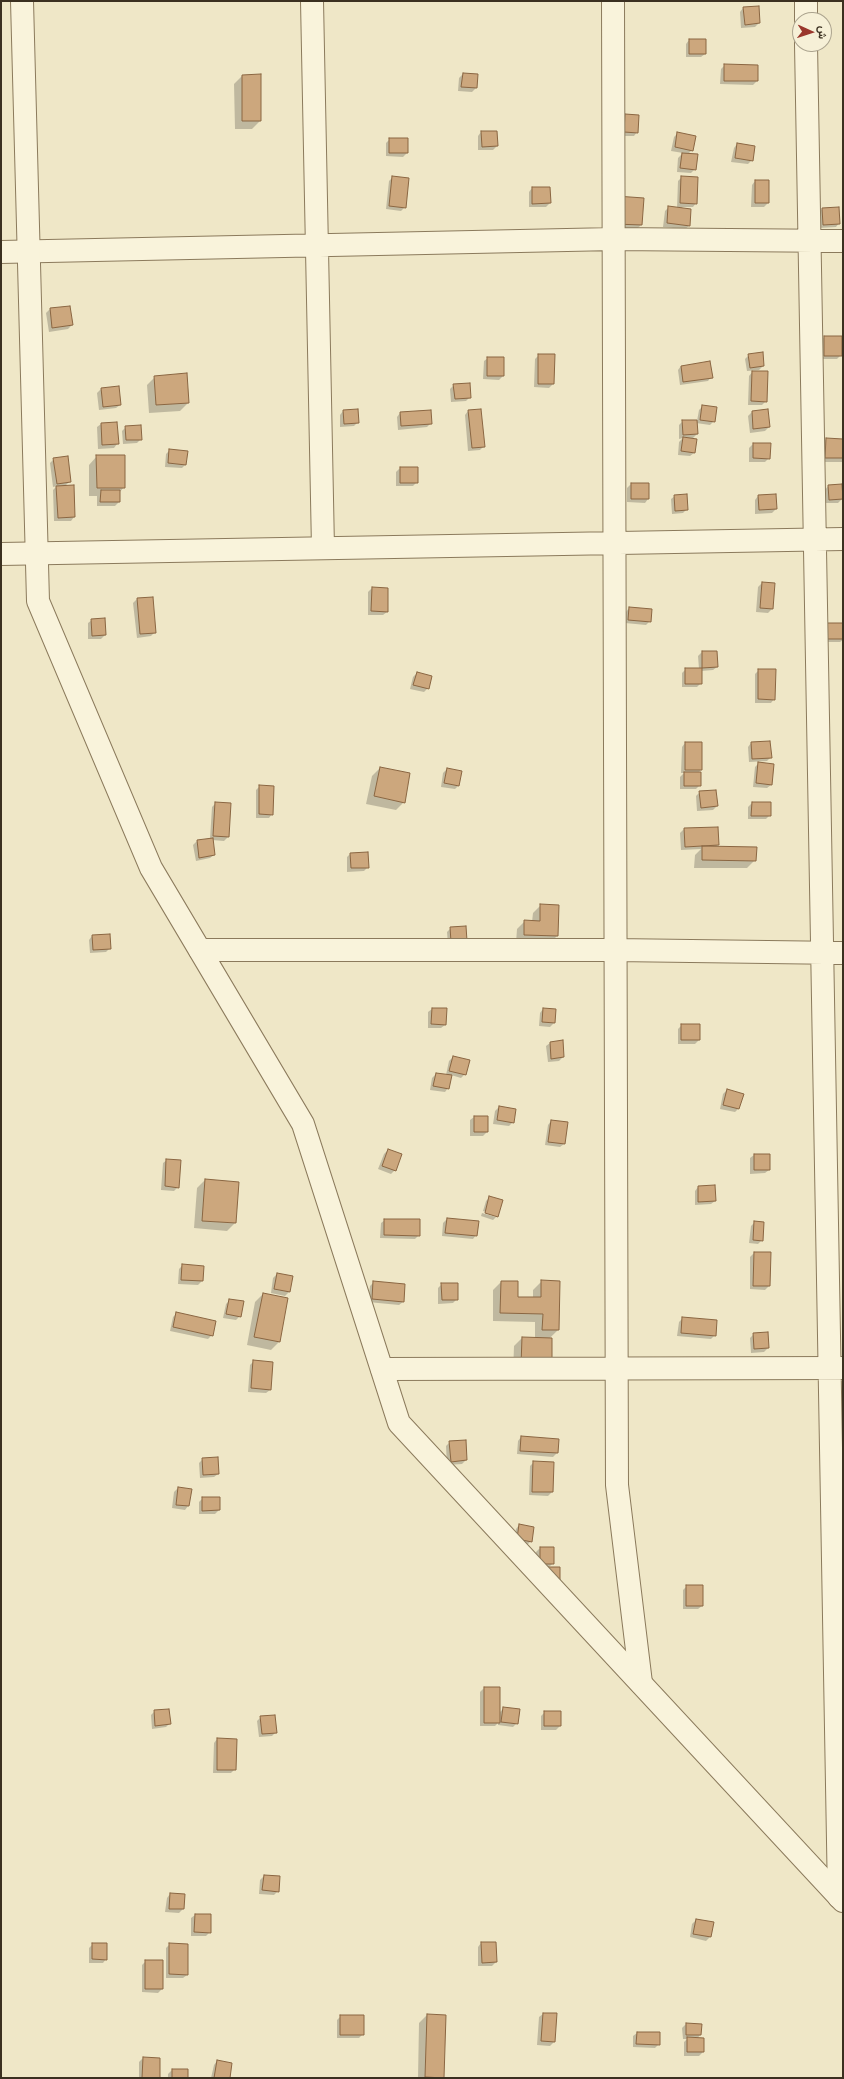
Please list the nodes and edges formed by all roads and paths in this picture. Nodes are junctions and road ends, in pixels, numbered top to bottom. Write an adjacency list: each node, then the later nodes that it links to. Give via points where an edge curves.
1 (22, 1): 11 (street)
2 (312, 1): 10 (street)
3 (613, 1): 7 (street)
4 (806, 1): 5 (street)
5 (806, 12)
6 (806, 52): 8 (street)
7 (614, 240): 8 (street); 10 (street); 15 (street)
8 (810, 241): 9 (street); 13 (street)
9 (843, 241)
10 (317, 246): 11 (street); 16 (street)
11 (28, 251): 12 (street); 17 (street)
12 (1, 252)
13 (815, 539): 14 (street); 15 (street); 21 (street)
14 (843, 539)
15 (615, 542): 16 (street); 20 (street)
16 (323, 548): 17 (street)
17 (36, 553): 18 (street); 19 (street, via 38,601 151,868)
18 (1, 554)
19 (200, 950): 20 (street); 24 (street, via 303,1124)
20 (616, 950): 21 (street); 22 (street)
21 (833, 953): 23 (street)
22 (616, 1368): 23 (street); 24 (street); 25 (street, via 617,1485)
23 (836, 1368): 26 (street)
24 (382, 1369): 25 (street, via 399,1423)
25 (640, 1683): 26 (street)
26 (841, 1899)

